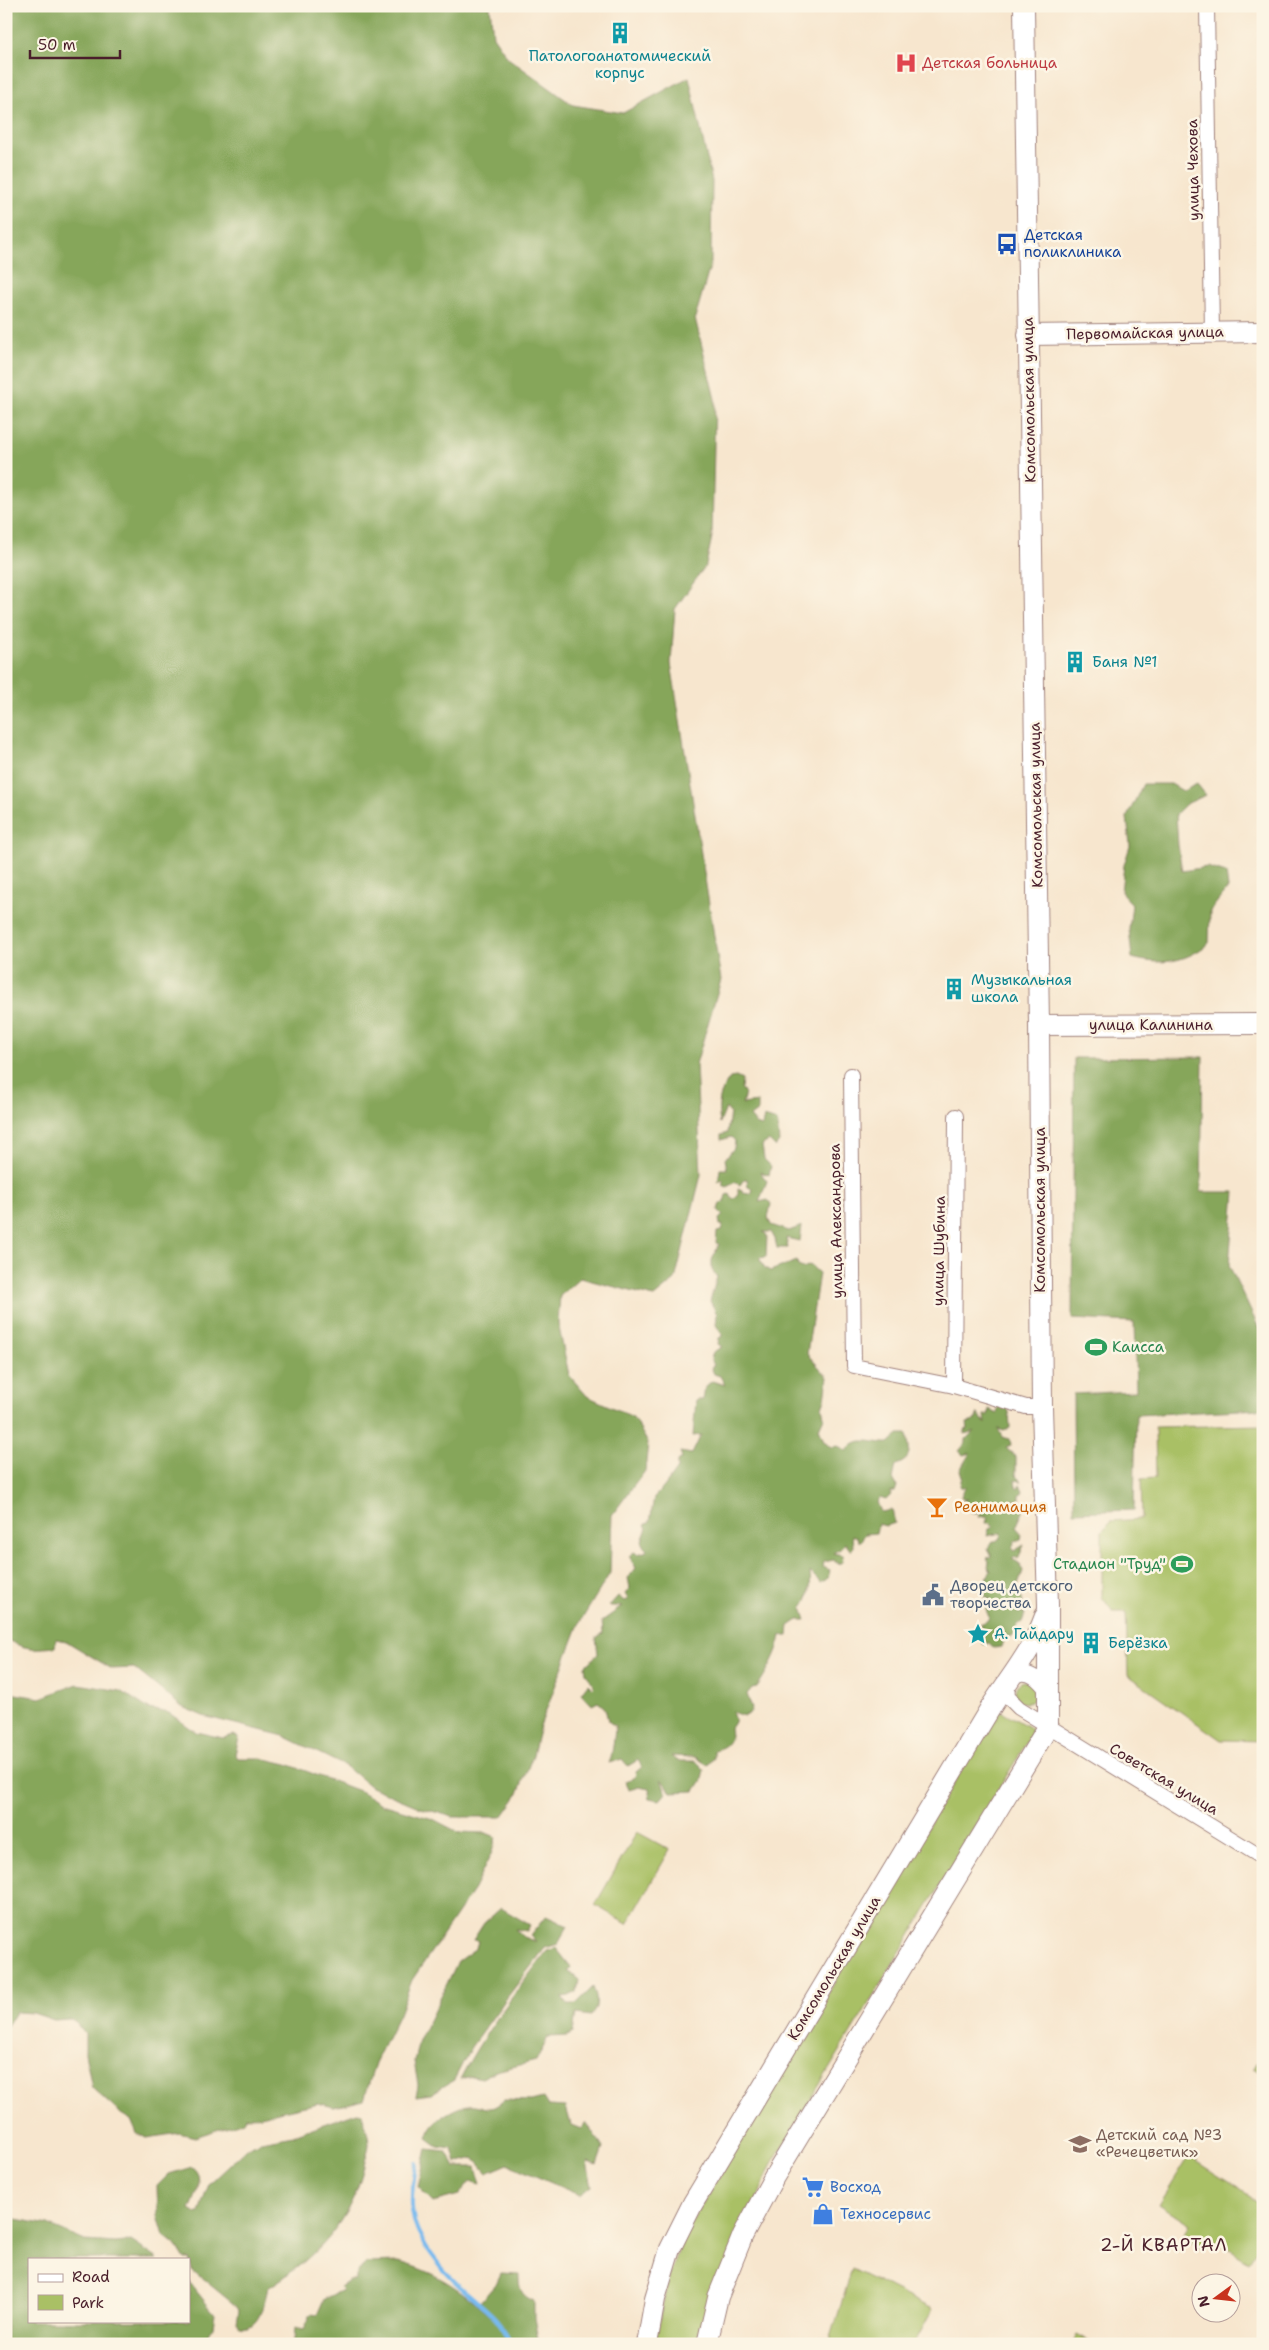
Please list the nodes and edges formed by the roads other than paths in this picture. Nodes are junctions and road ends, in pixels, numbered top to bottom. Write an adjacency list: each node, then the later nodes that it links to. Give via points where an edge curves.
1 (1024, 6): 5 (street, Комсомольская улица)
2 (1207, 6): 3 (street, улица Чехова)
3 (1212, 332): 4 (street, Первомайская улица); 5 (street, Первомайская улица)
4 (1263, 332)
5 (1028, 335): 7 (street, Комсомольская улица)
6 (1263, 1024): 7 (street, улица Калинина)
7 (1039, 1025): 11 (street, Комсомольская улица)
8 (851, 1076): 10 (street, улица Александрова, via 854,1366)
9 (956, 1116): 10 (street, улица Шубина)
10 (954, 1386): 11 (street, via 1026,1407)
11 (1042, 1408): 12 (street, Комсомольская улица)
12 (1048, 1604): 13 (street, Комсомольская улица, via 1039,1632); 14 (street, Комсомольская улица)
13 (1010, 1680): 14 (street, via 1017,1674 1030,1674); 15 (street, Советская улица, via 1007,1692 1012,1703); 17 (street, Комсомольская улица, via 991,1706 693,2203 670,2249 655,2299)
14 (1049, 1694): 15 (street, Комсомольская улица)
15 (1048, 1727): 16 (street, Советская улица); 18 (street, Комсомольская улица, via 774,2177 743,2235 718,2297)
16 (1263, 1858)
17 (647, 2344)
18 (707, 2344)

